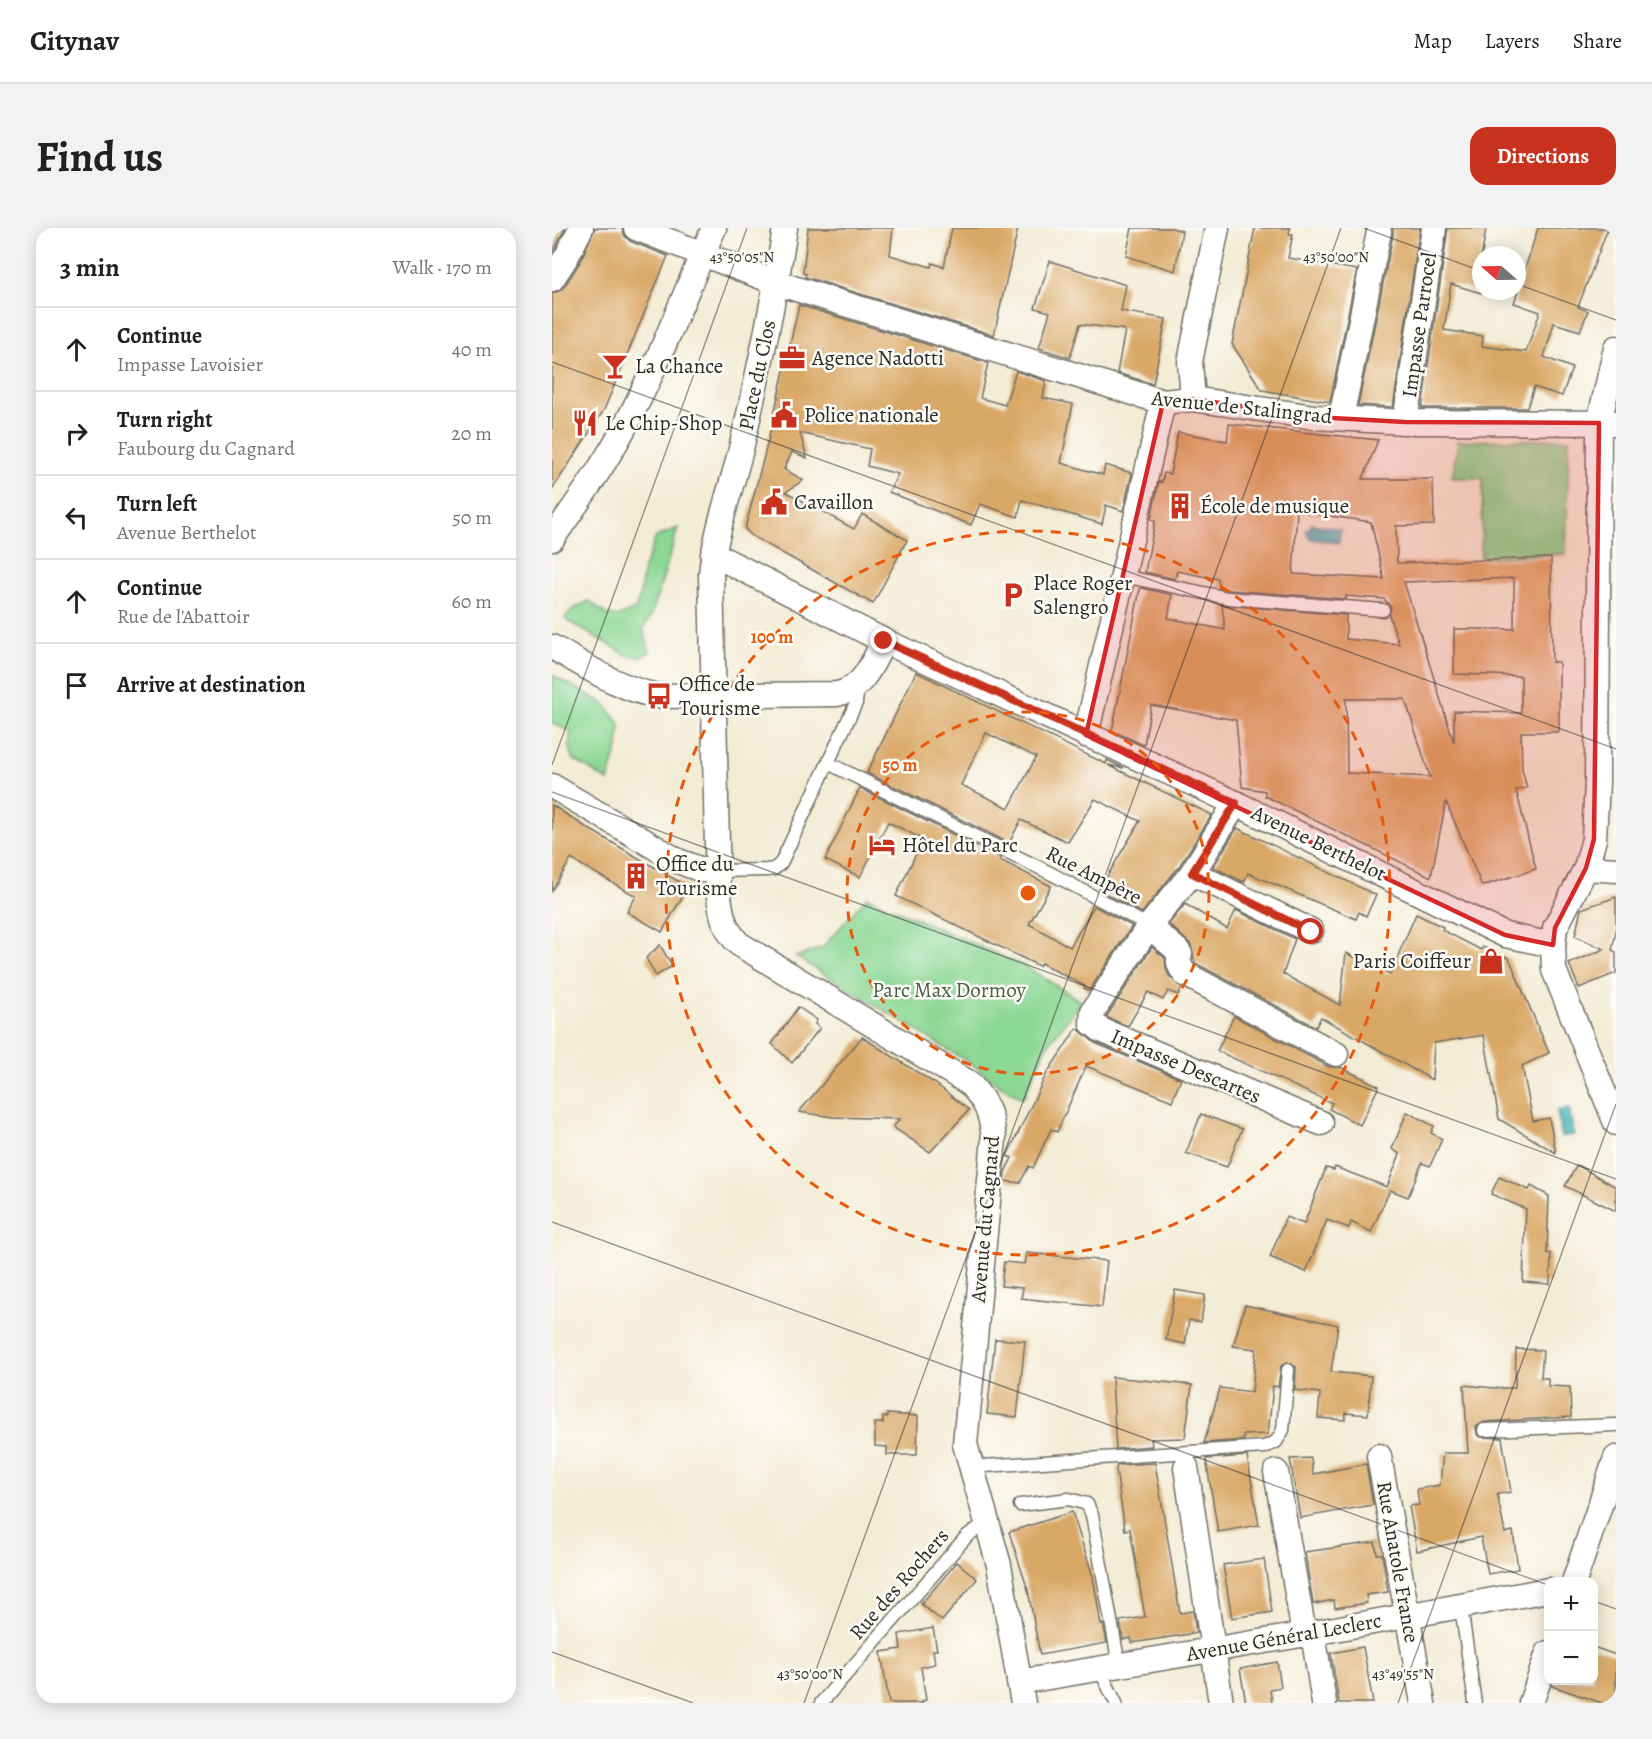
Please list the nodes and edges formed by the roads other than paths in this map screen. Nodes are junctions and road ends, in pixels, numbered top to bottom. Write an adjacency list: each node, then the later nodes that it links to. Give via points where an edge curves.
1 (581, 228): 9 (street)
2 (636, 228): 8 (street)
3 (714, 228): 8 (street)
4 (786, 228): 10 (street, Place du Clos)
5 (1217, 228): 12 (street, via 1190,362)
6 (1434, 228): 15 (street, Impasse Parrocel)
7 (1379, 232): 14 (street)
8 (702, 255): 10 (street); 17 (street, via 624,428)
9 (552, 279)
10 (777, 283): 13 (street, Avenue de Stalingrad); 18 (street, Place du Clos)
11 (1616, 348): 16 (street)
12 (1193, 399): 13 (street, Avenue de Stalingrad); 14 (street, Avenue de Stalingrad)
13 (1163, 402): 19 (street)
14 (1341, 418): 15 (street, Avenue de Stalingrad)
15 (1406, 422): 16 (street, Avenue de Stalingrad)
16 (1608, 423): 29 (street, via 1597,782 1594,839)
17 (552, 539)
18 (713, 554): 21 (street, Avenue Berthelot); 24 (street, Place du Clos)
19 (1123, 576): 20 (lane, via 1228,598); 25 (street)
20 (1383, 610)
21 (884, 641): 23 (street); 25 (street, Avenue Berthelot)
22 (552, 647): 24 (street, via 623,686 648,694)
23 (858, 686): 24 (street, via 837,694); 26 (lane, via 856,703)
24 (713, 694): 31 (street, Avenue du Cagnard)
25 (1086, 735): 28 (street, Avenue Berthelot)
26 (828, 763): 31 (lane, via 781,863 767,870); 33 (lane, Rue Ampère)
27 (552, 786): 31 (street, via 678,861)
28 (1236, 803): 32 (street); 35 (street, Avenue Berthelot, via 1505,934)
29 (1586, 868): 30 (street); 35 (street, via 1555,928)
30 (1616, 870)
31 (718, 871): 44 (street, Avenue du Cagnard, via 722,918 738,944 969,1083 984,1101 994,1138 965,1444)
32 (1192, 873): 33 (street); 34 (street)
33 (1149, 926): 36 (street, via 1177,950 1185,974); 37 (street, Impasse Descartes, via 1093,1011 1094,1027)
34 (1311, 932)
35 (1553, 945): 38 (street, via 1554,970)
36 (1336, 1054)
37 (1321, 1123)
38 (1616, 1123)
39 (1288, 1370): 44 (lane, via 1282,1430 1276,1442 1264,1448)
40 (1616, 1425): 41 (lane)
41 (1484, 1430)
42 (1379, 1456): 52 (street, Rue Anatole France)
43 (1616, 1458): 49 (street)
44 (970, 1467): 48 (street, Avenue du Cagnard)
45 (1186, 1467): 54 (street)
46 (1275, 1472): 53 (street)
47 (1020, 1505): 56 (lane, via 1069,1498 1087,1504 1092,1515)
48 (988, 1525): 57 (street, Avenue du Cagnard, via 999,1565); 58 (lane, Rue des Rochers, via 967,1536)
49 (1575, 1577)
50 (1544, 1591): 51 (street, Avenue Général Leclerc)
51 (1461, 1607): 52 (street, Avenue Général Leclerc); 63 (lane)
52 (1407, 1616): 53 (street, Avenue Général Leclerc); 62 (street, Rue Anatole France)
53 (1308, 1634): 54 (street, Avenue Général Leclerc); 61 (street)
54 (1213, 1649): 56 (street, Avenue Général Leclerc); 60 (street)
55 (1544, 1665): 64 (street)
56 (1109, 1666): 57 (street, Avenue Général Leclerc); 59 (lane)
57 (1021, 1693)
58 (821, 1703)
59 (1116, 1703)
60 (1221, 1703)
61 (1324, 1703)
62 (1423, 1703)
63 (1475, 1703)
64 (1531, 1703)

